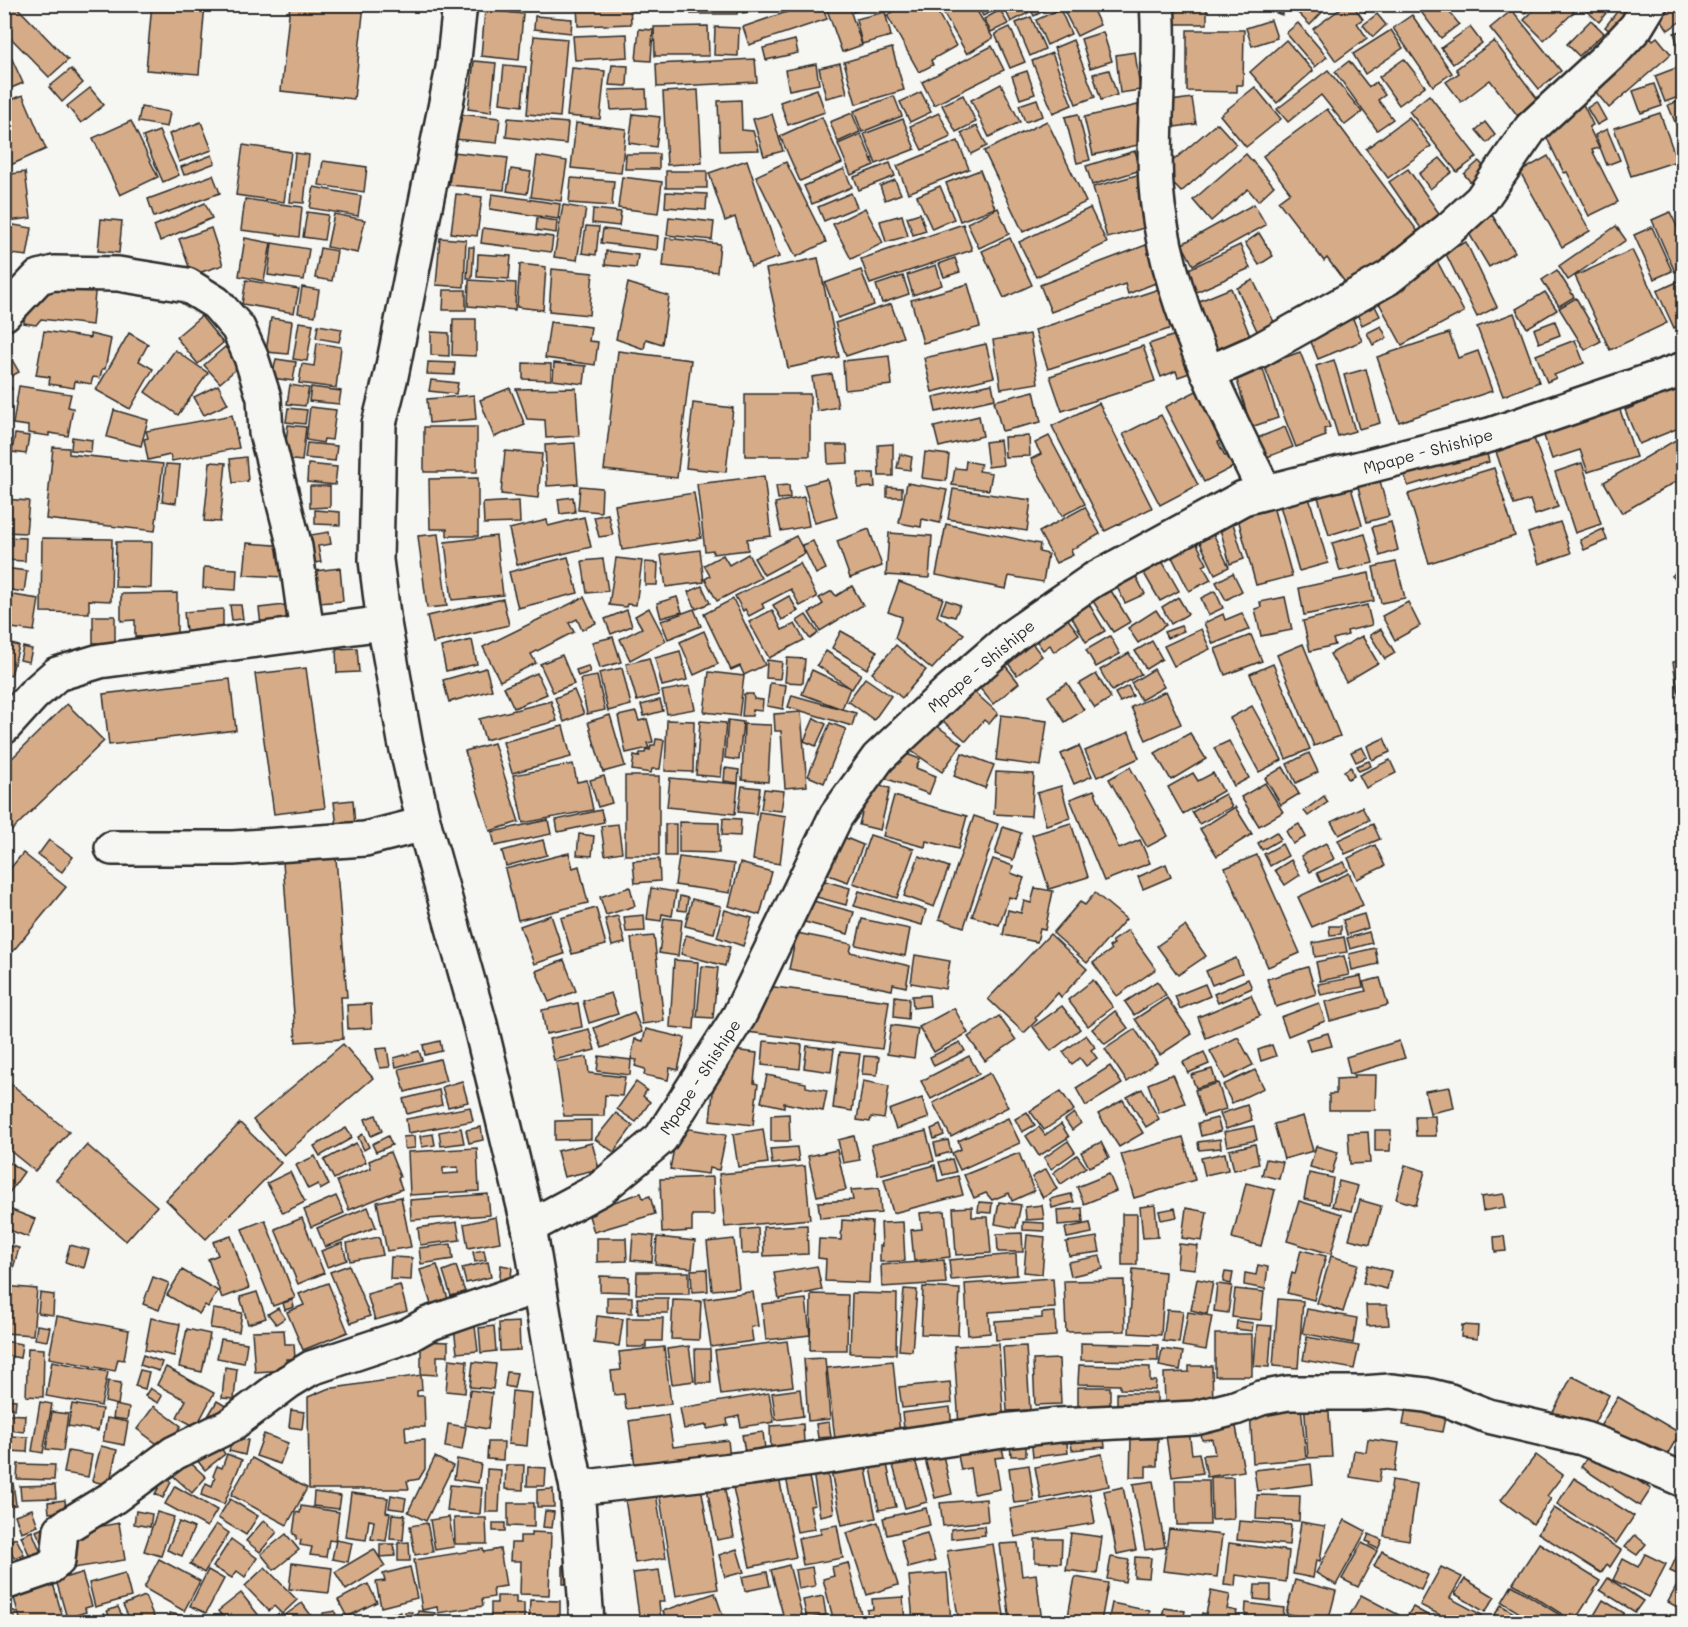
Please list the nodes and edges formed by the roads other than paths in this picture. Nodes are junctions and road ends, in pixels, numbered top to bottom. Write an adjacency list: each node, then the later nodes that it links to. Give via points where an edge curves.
1 (460, 4): 8 (street, via 453,68 379,424 376,560)
2 (1157, 4): 6 (street, via 1160,38 1155,144 1160,217 1183,309)
3 (1650, 4): 6 (street, via 1636,27 1611,54 1531,128 1481,200 1449,229 1388,278 1258,351)
4 (4, 314): 9 (street, via 39,277 54,273 118,274 188,285 216,303 238,328 264,398 266,433 295,547)
5 (1683, 369): 7 (street, Mpape - Shishipe, via 1490,435)
6 (1208, 373): 7 (street)
7 (1265, 492): 13 (street, Mpape - Shishipe, via 1243,498 1093,580 1014,634 878,758 836,816 740,1016 661,1138 600,1189)
8 (384, 623): 9 (street); 11 (street)
9 (307, 633): 10 (street, via 100,661 57,674)
10 (4, 727)
11 (424, 824): 12 (street, via 365,840 233,848); 13 (street, via 480,1024)
12 (112, 848)
13 (529, 1227): 14 (street)
14 (538, 1286): 16 (street); 17 (street, via 311,1368 229,1426 174,1454 61,1530 58,1560 48,1568)
15 (1683, 1480): 16 (street, via 1582,1438 1488,1416 1426,1395 1390,1391 1287,1393 1196,1418 1003,1431 750,1468)
16 (577, 1488): 18 (street)
17 (4, 1583)
18 (587, 1623)

